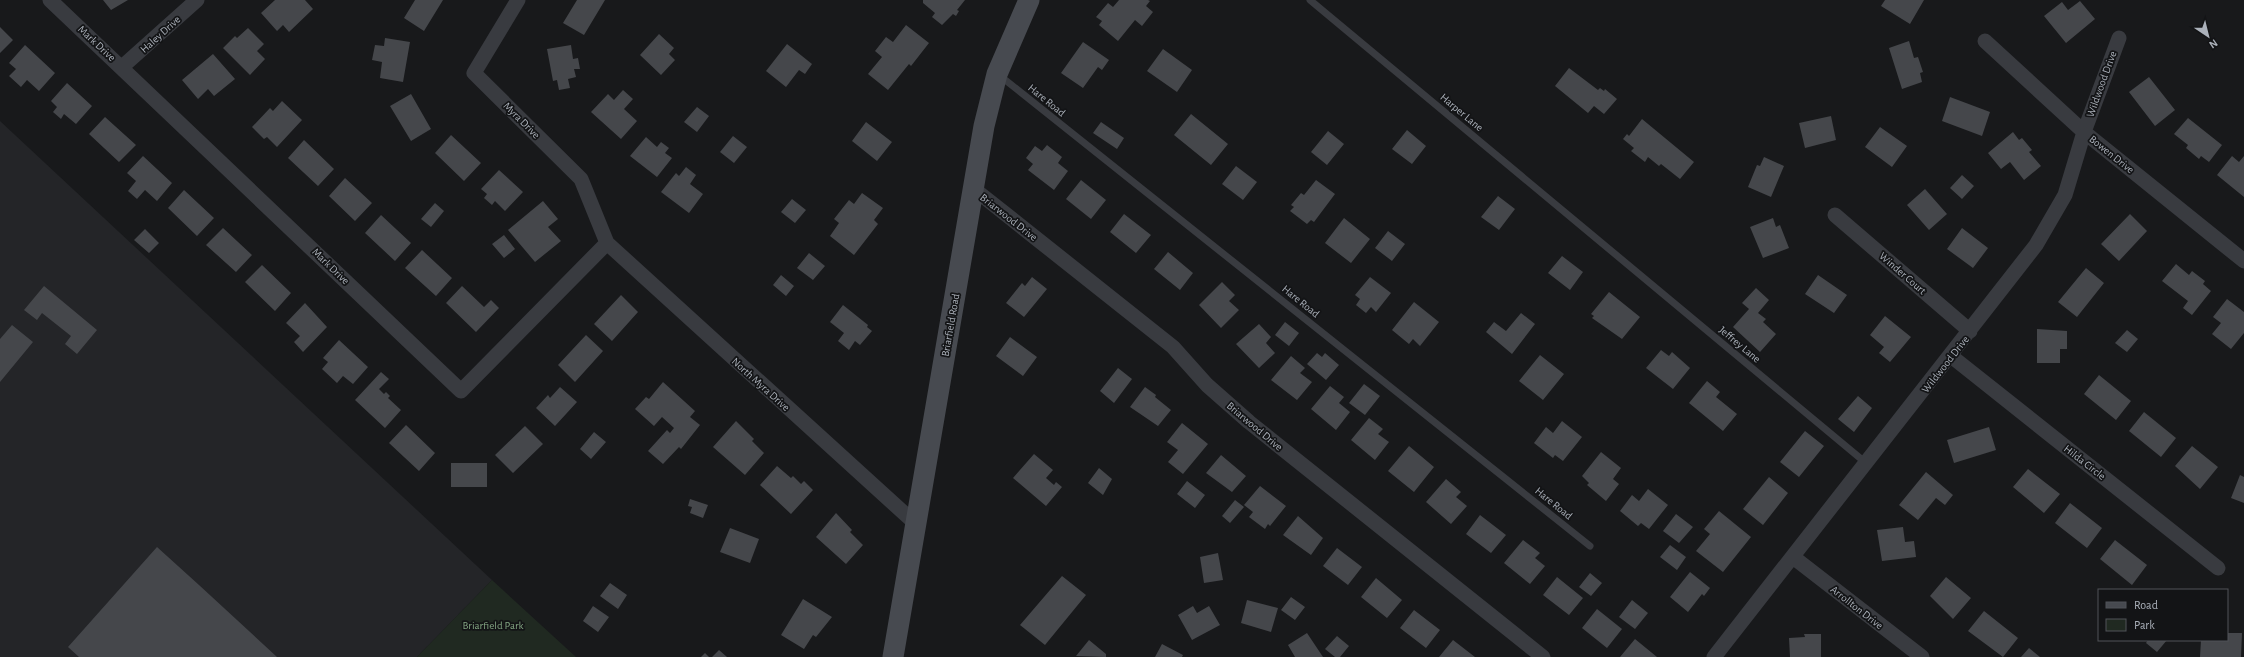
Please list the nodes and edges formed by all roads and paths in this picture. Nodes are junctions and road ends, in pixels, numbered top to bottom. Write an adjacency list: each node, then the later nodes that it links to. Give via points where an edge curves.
1 (50, 0): 8 (street, Mark Drive)
2 (197, 0): 8 (street, Haley Drive)
3 (518, 0): 14 (street, Myra Drive, via 474,73 581,179)
4 (1029, 0): 9 (main road, Briarfield Road)
5 (1310, 0): 13 (lane, Harper Lane)
6 (2119, 38): 10 (street, Wildwood Drive)
7 (1985, 41): 10 (street, Bowen Drive)
8 (122, 67): 14 (street, Mark Drive, via 461,391)
9 (997, 74): 11 (main road, Briarfield Road, via 984,126); 20 (lane, Hare Road)
10 (2084, 132): 15 (street, Bowen Drive); 16 (street, Wildwood Drive, via 2065,195 2036,246)
11 (974, 189): 19 (main road, Briarfield Road); 24 (street, Briarwood Drive, via 1173,347 1207,385 1249,422)
12 (1835, 215): 16 (street, Winder Court)
13 (1600, 242): 18 (lane, Jeffrey Lane)
14 (607, 243): 19 (street, North Myra Drive)
15 (2244, 261)
16 (1970, 331): 17 (street, Wildwood Drive)
17 (1951, 356): 18 (street, Wildwood Drive); 22 (street, Hilda Circle)
18 (1866, 463): 21 (street, Wildwood Drive)
19 (916, 524): 23 (main road, Briarfield Road)
20 (1590, 546)
21 (1793, 557): 25 (street, Wildwood Drive); 26 (street, Arrollton Drive)
22 (2218, 568)
23 (893, 657)
24 (1543, 657)
25 (1714, 657)
26 (1922, 657)

